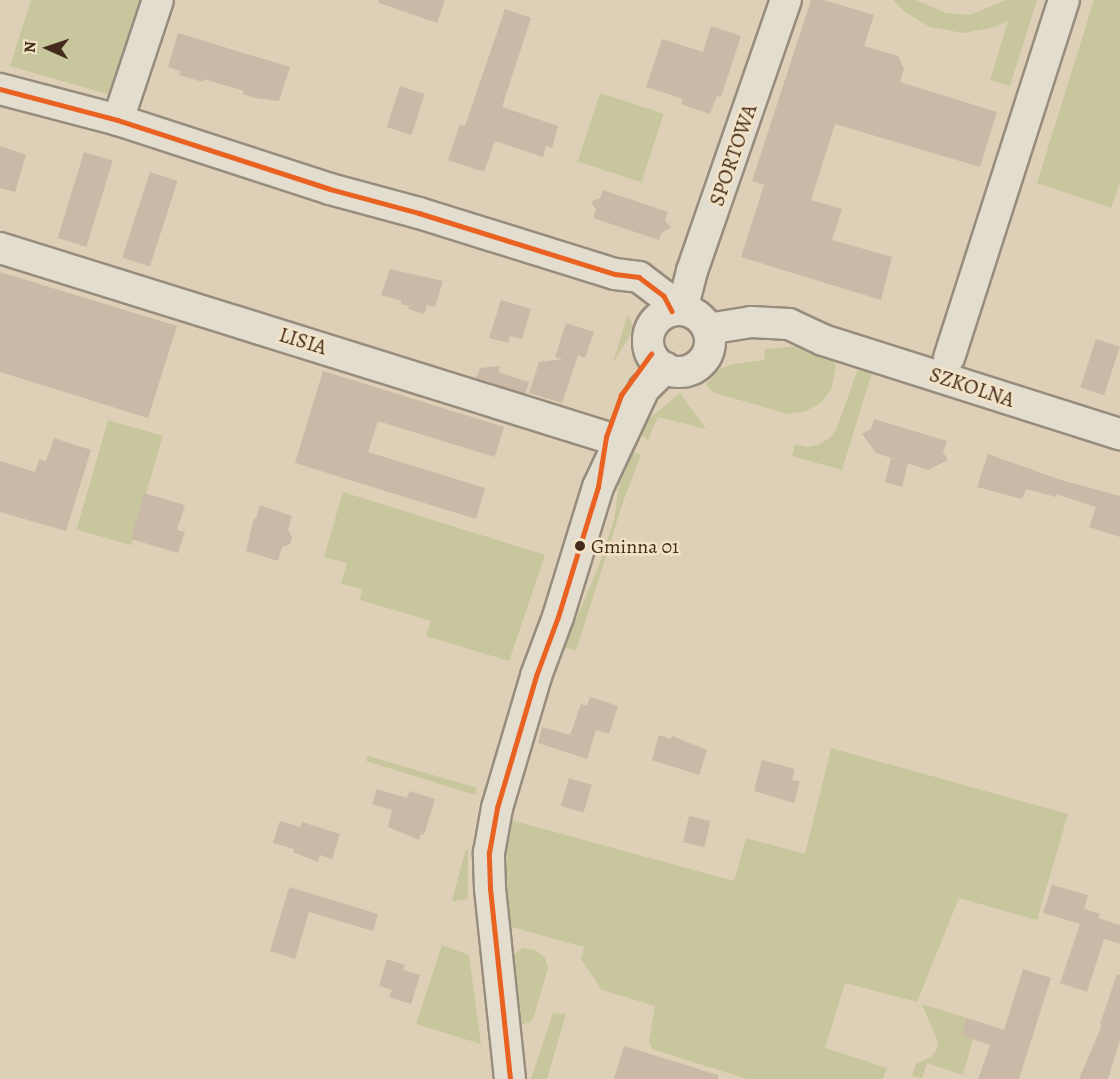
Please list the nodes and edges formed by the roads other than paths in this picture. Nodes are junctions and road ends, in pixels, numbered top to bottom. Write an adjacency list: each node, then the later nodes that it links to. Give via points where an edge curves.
1 (158, 0): 5 (street)
2 (786, 0): 7 (street, SPORTOWA, via 692,271)
3 (1064, 0): 9 (street)
4 (0, 89): 5 (street)
5 (118, 120): 7 (street, via 330,189 615,274)
6 (0, 248): 12 (street, LISIA)
7 (670, 314): 8 (street, via 700,318); 10 (street, via 648,339)
8 (708, 339): 10 (street, via 705,358 693,368 677,372); 11 (street, SZKOLNA, via 751,322 789,324 823,339)
9 (949, 358)
10 (658, 361): 12 (street, via 621,395); 13 (street)
11 (1120, 434)
12 (606, 437): 13 (street)
13 (598, 487): 14 (street, via 536,676 492,832 490,888)
14 (510, 1079)

